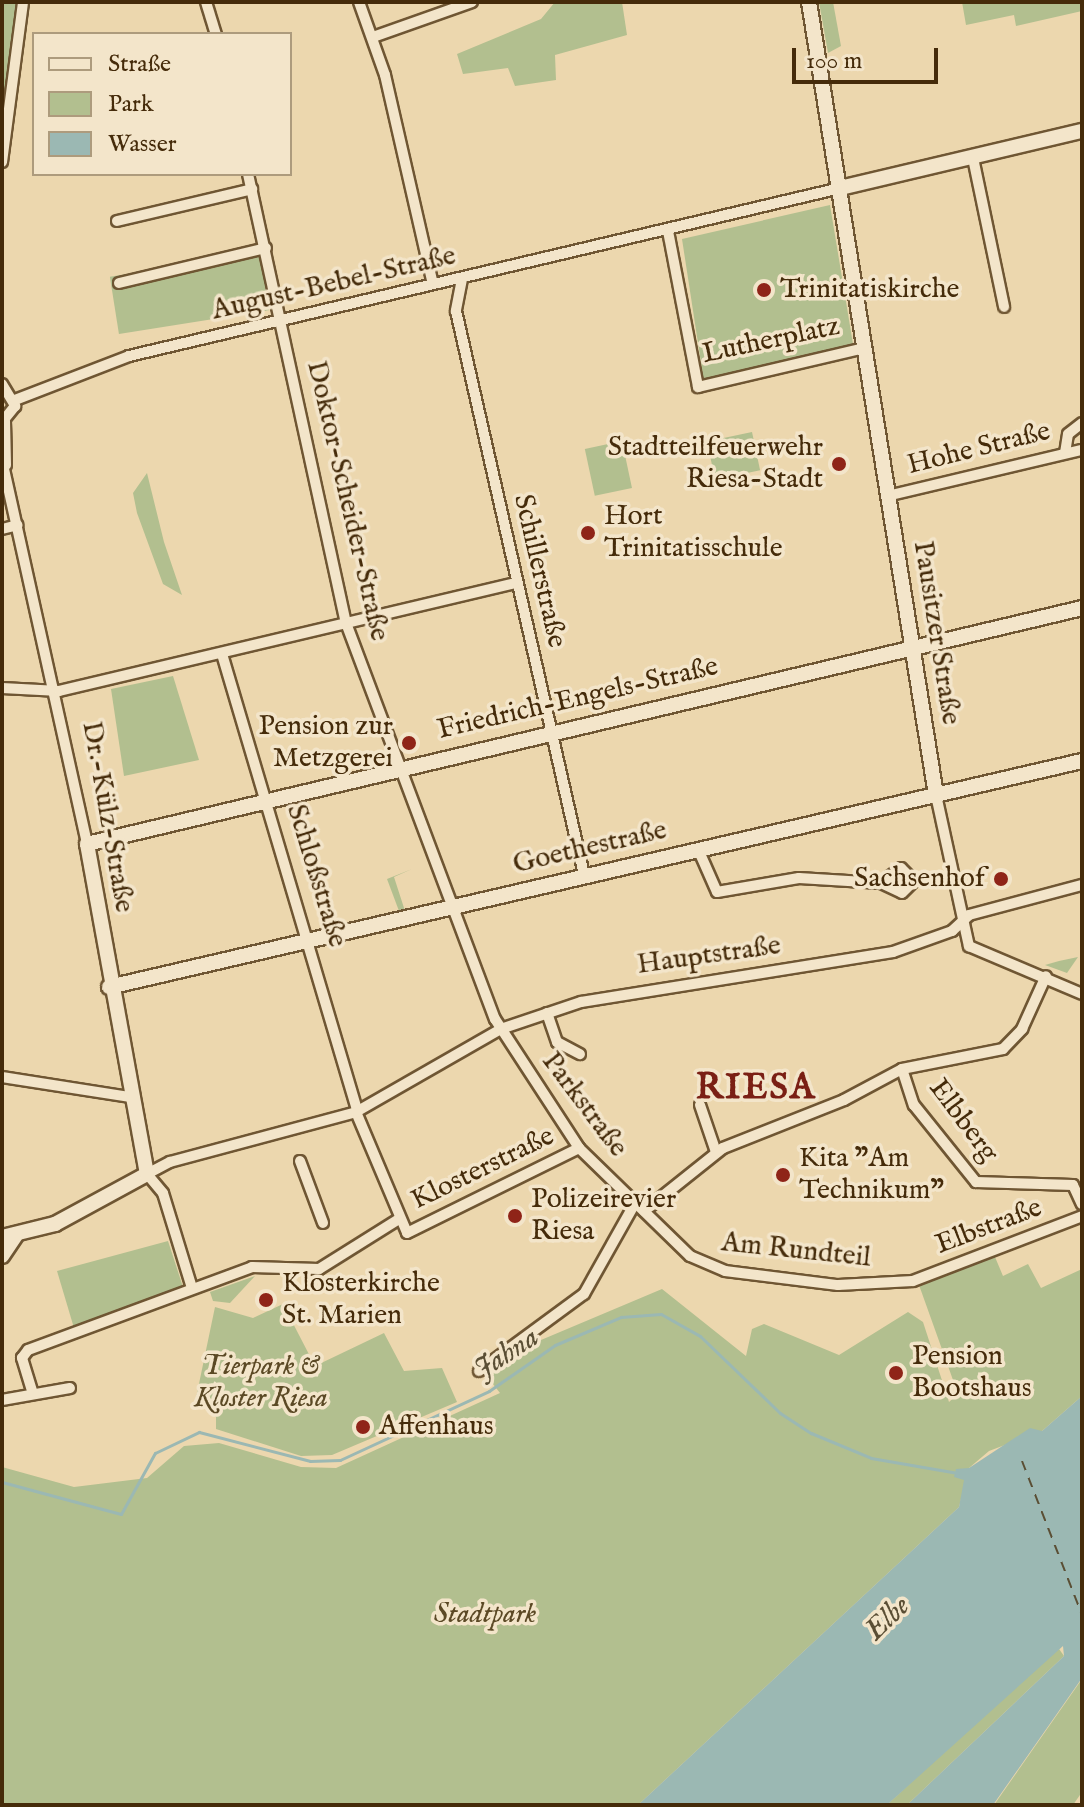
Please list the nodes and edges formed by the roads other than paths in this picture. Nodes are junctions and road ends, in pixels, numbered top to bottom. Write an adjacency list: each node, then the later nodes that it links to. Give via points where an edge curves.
1 (23, 2): 8 (street)
2 (206, 2): 6 (street)
3 (359, 2): 7 (street)
4 (472, 2): 7 (street)
5 (809, 2): 13 (main road)
6 (215, 32)
7 (373, 37): 20 (street)
8 (5, 114): 11 (street)
9 (1082, 131): 10 (main road)
10 (973, 158): 13 (main road); 21 (street)
11 (2, 162)
12 (249, 176): 14 (street, Doktor-Scheider-Straße)
13 (840, 188): 16 (street); 23 (main road, Lutherplatz)
14 (252, 189): 15 (street); 17 (street, Doktor-Scheider-Straße)
15 (117, 221)
16 (668, 231): 18 (street, August-Bebel-Straße); 23 (street, Lutherplatz, via 698,387)
17 (266, 248): 19 (street); 22 (street, Doktor-Scheider-Straße)
18 (462, 279): 20 (street, August-Bebel-Straße); 34 (street, Schillerstraße, via 456,311)
19 (119, 283)
20 (433, 284): 22 (street, August-Bebel-Straße)
21 (1004, 307)
22 (282, 318): 25 (street, August-Bebel-Straße, via 129,356); 36 (street, Doktor-Scheider-Straße)
23 (864, 348): 31 (main road, Pausitzer Straße)
24 (2, 384): 25 (street)
25 (15, 400): 26 (street)
26 (4, 422): 30 (street, Dr.-Külz-Straße)
27 (1082, 423): 29 (street, via 1068,434)
28 (1082, 450): 29 (street, Hohe Straße)
29 (1065, 453): 31 (street, Hohe Straße)
30 (4, 466): 32 (street, Dr.-Külz-Straße)
31 (887, 496): 37 (main road, Pausitzer Straße)
32 (18, 525): 33 (street); 40 (street, Dr.-Külz-Straße)
33 (2, 529)
34 (515, 583): 36 (street); 41 (street, Schillerstraße)
35 (1082, 608): 37 (main road, Friedrich-Engels-Straße)
36 (346, 623): 38 (street); 43 (street, Doktor-Scheider-Straße)
37 (912, 648): 41 (main road, Friedrich-Engels-Straße); 44 (main road, Pausitzer Straße)
38 (222, 654): 40 (street); 45 (street, Schloßstraße)
39 (2, 688): 40 (street)
40 (59, 691): 46 (street, Dr.-Külz-Straße)
41 (552, 732): 43 (main road, Friedrich-Engels-Straße); 48 (street, Schillerstraße)
42 (1082, 761): 44 (main road, Goethestraße)
43 (396, 767): 45 (main road, Friedrich-Engels-Straße); 51 (street, Doktor-Scheider-Straße)
44 (936, 795): 47 (main road, Goethestraße); 52 (street, Pausitzer Straße)
45 (267, 800): 46 (main road, Friedrich-Engels-Straße); 53 (street, Schloßstraße)
46 (87, 844): 55 (main road, Dr.-Külz-Straße)
47 (698, 849): 48 (main road, Goethestraße); 49 (street, via 717,892 799,878)
48 (584, 875): 51 (main road, Goethestraße)
49 (881, 883)
50 (1082, 885): 52 (street, Hauptstraße, via 969,915)
51 (450, 907): 53 (main road, Goethestraße); 58 (street, Doktor-Scheider-Straße)
52 (960, 925): 54 (street, via 977,953); 57 (street, Hauptstraße, via 893,952 612,995)
53 (310, 940): 55 (main road, Goethestraße); 64 (street, Schloßstraße, via 356,1090)
54 (1046, 976): 56 (street); 60 (street, via 1022,1029 1003,1049)
55 (109, 987): 62 (main road, Dr.-Külz-Straße)
56 (1082, 994)
57 (547, 1013): 58 (street, Hauptstraße); 59 (street, via 557,1042)
58 (501, 1029): 64 (street, Hauptstraße); 65 (street, Parkstraße)
59 (580, 1054)
60 (902, 1069): 66 (street); 69 (street, Elbberg, via 914,1105 976,1182 1073,1185)
61 (2, 1077): 62 (street)
62 (130, 1097): 68 (main road, Dr.-Külz-Straße)
63 (700, 1105): 66 (street)
64 (356, 1112): 68 (street, Hauptstraße, via 193,1154); 73 (street, Schloßstraße)
65 (579, 1148): 70 (street, Parkstraße); 75 (street, Klosterstraße)
66 (716, 1152): 71 (street)
67 (300, 1161): 74 (street)
68 (147, 1174): 76 (main road, via 75,1215); 79 (street, via 163,1193)
69 (1082, 1204)
70 (634, 1205): 71 (street, Parkstraße); 80 (street, via 584,1294)
71 (644, 1211): 78 (street, Am Rundteil, via 708,1267 873,1285)
72 (1082, 1216): 78 (street, Elbstraße)
73 (399, 1219): 75 (street, Schloßstraße); 79 (street, via 319,1269 252,1267)
74 (323, 1223)
75 (407, 1233)
76 (9, 1236): 77 (main road)
77 (2, 1256)
78 (913, 1281)
79 (192, 1288): 82 (street, via 22,1353)
80 (479, 1371)
81 (70, 1388): 82 (street)
82 (33, 1394): 83 (street)
83 (2, 1400)

